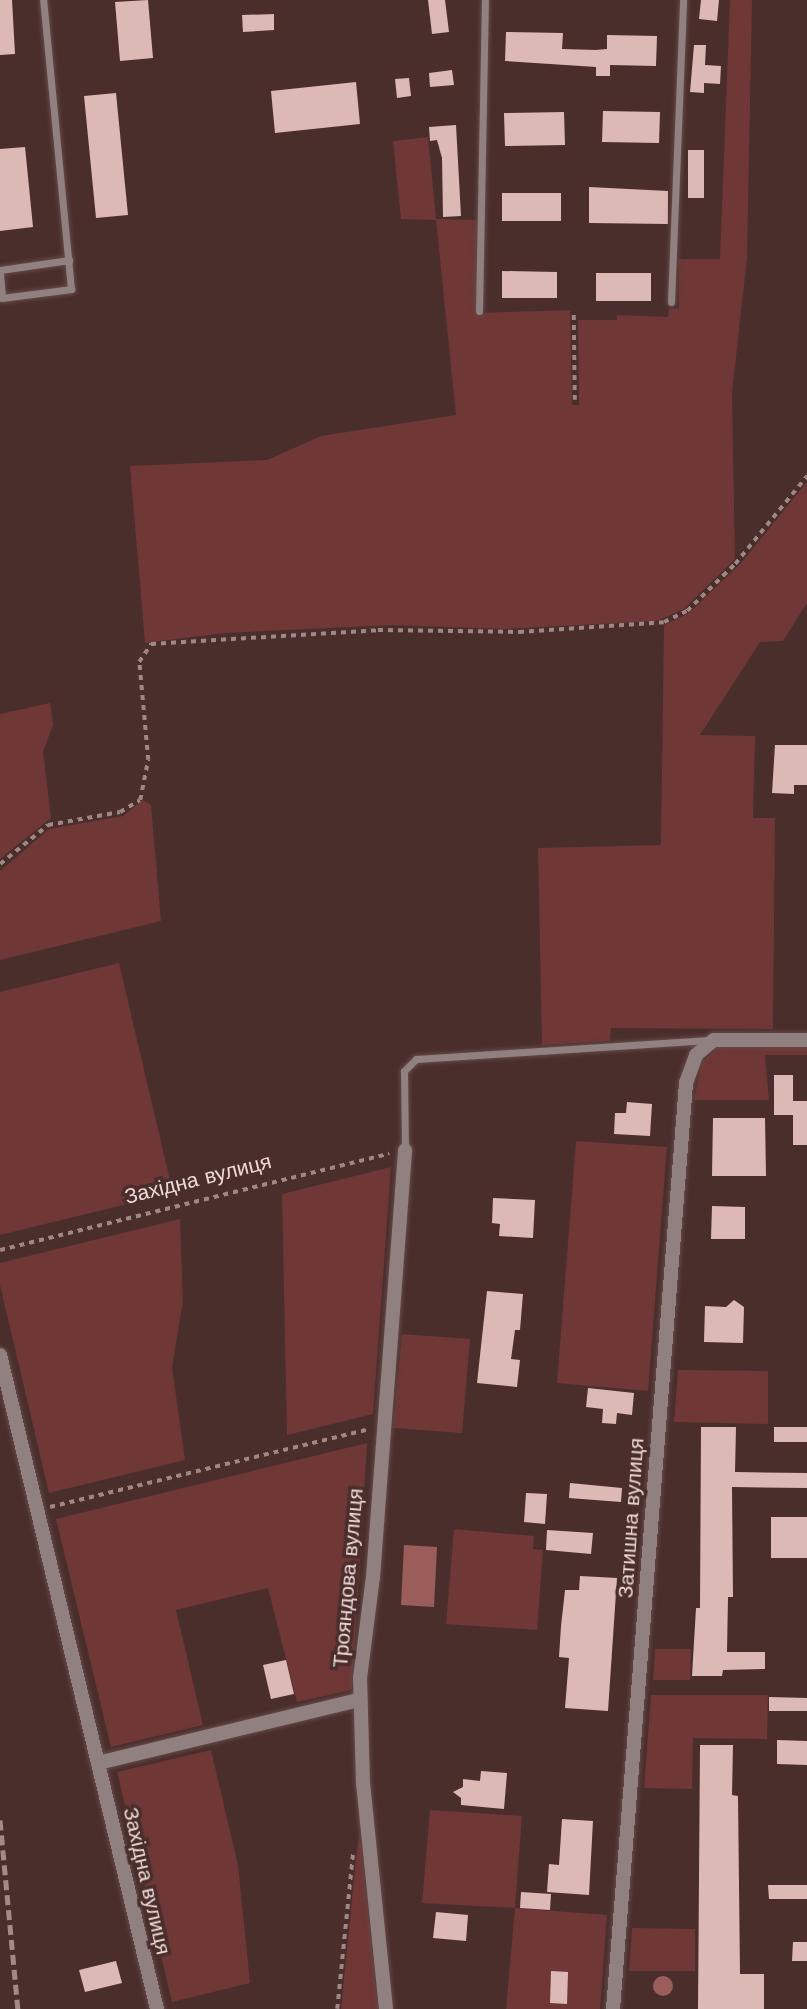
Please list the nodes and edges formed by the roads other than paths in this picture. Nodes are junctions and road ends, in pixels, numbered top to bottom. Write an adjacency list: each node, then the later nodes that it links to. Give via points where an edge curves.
1 (43, 0): 4 (lane)
2 (485, 0): 7 (lane)
3 (683, 0): 6 (lane)
4 (69, 260): 5 (lane); 5 (lane, via 71,289 2,298)
5 (0, 272)
6 (671, 302)
7 (479, 311)
8 (714, 1040): 9 (street); 10 (lane, via 416,1059 404,1071); 16 (street, Затишна вулиця, via 696,1055 686,1083)
9 (807, 1040)
10 (405, 1150): 12 (street, Трояндова вулиця, via 373,1577)
11 (0, 1354): 13 (street, Західна вулиця)
12 (359, 1700): 13 (street); 15 (street, Трояндова вулиця)
13 (97, 1763): 14 (street, Західна вулиця)
14 (156, 2009)
15 (386, 2009)
16 (613, 2009)

